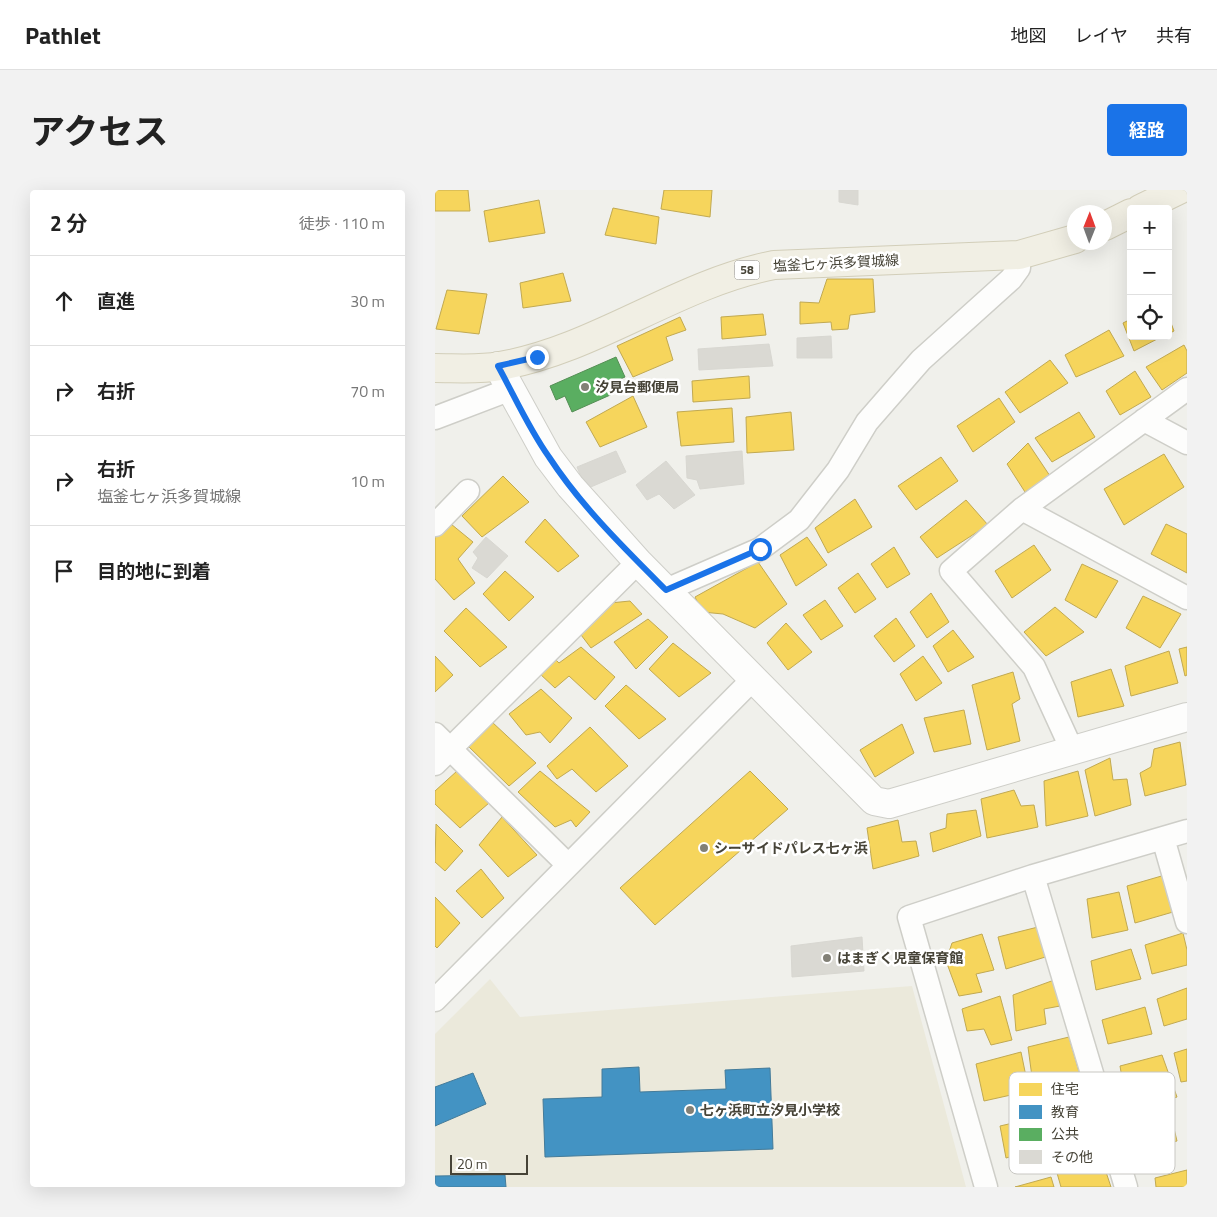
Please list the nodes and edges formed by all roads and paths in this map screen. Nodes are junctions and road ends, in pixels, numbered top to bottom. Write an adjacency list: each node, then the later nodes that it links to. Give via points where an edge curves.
1 (1179, 190): 2 (main road)
2 (1148, 205)
3 (1127, 215): 4 (main road)
4 (1112, 222)
5 (1067, 241): 6 (main road, 塩釜七ヶ浜多賀城線 / 58)
6 (1019, 255): 8 (main road, 塩釜七ヶ浜多賀城線 / 58, via 774,265 745,271 682,294 579,342 537,357); 17 (street, via 1019,268 1011,279 921,360 867,422 839,470 799,520 760,549)
7 (435, 368): 8 (main road, 塩釜七ヶ浜多賀城線 / 58)
8 (505, 378): 10 (street); 16 (street, via 548,457)
9 (1187, 389): 11 (street)
10 (435, 418)
11 (1144, 420): 12 (street); 14 (street)
12 (1187, 443)
13 (467, 491): 15 (street)
14 (1022, 509): 18 (street); 22 (street, via 951,572 1034,667)
15 (435, 524)
16 (638, 562): 17 (street); 21 (street)
17 (666, 590): 19 (street)
18 (1187, 598)
19 (754, 678): 22 (street, via 859,788 881,804); 25 (street)
20 (1187, 717): 22 (street)
21 (440, 749): 25 (street)
22 (1072, 750)
23 (1187, 831): 24 (street)
24 (1163, 838): 26 (street); 27 (street)
25 (567, 864): 28 (street)
26 (1033, 876): 29 (street); 31 (street, via 909,917)
27 (1187, 922)
28 (439, 987)
29 (1092, 1072)
30 (1122, 1174): 32 (street)
31 (986, 1187)
32 (1126, 1187)

